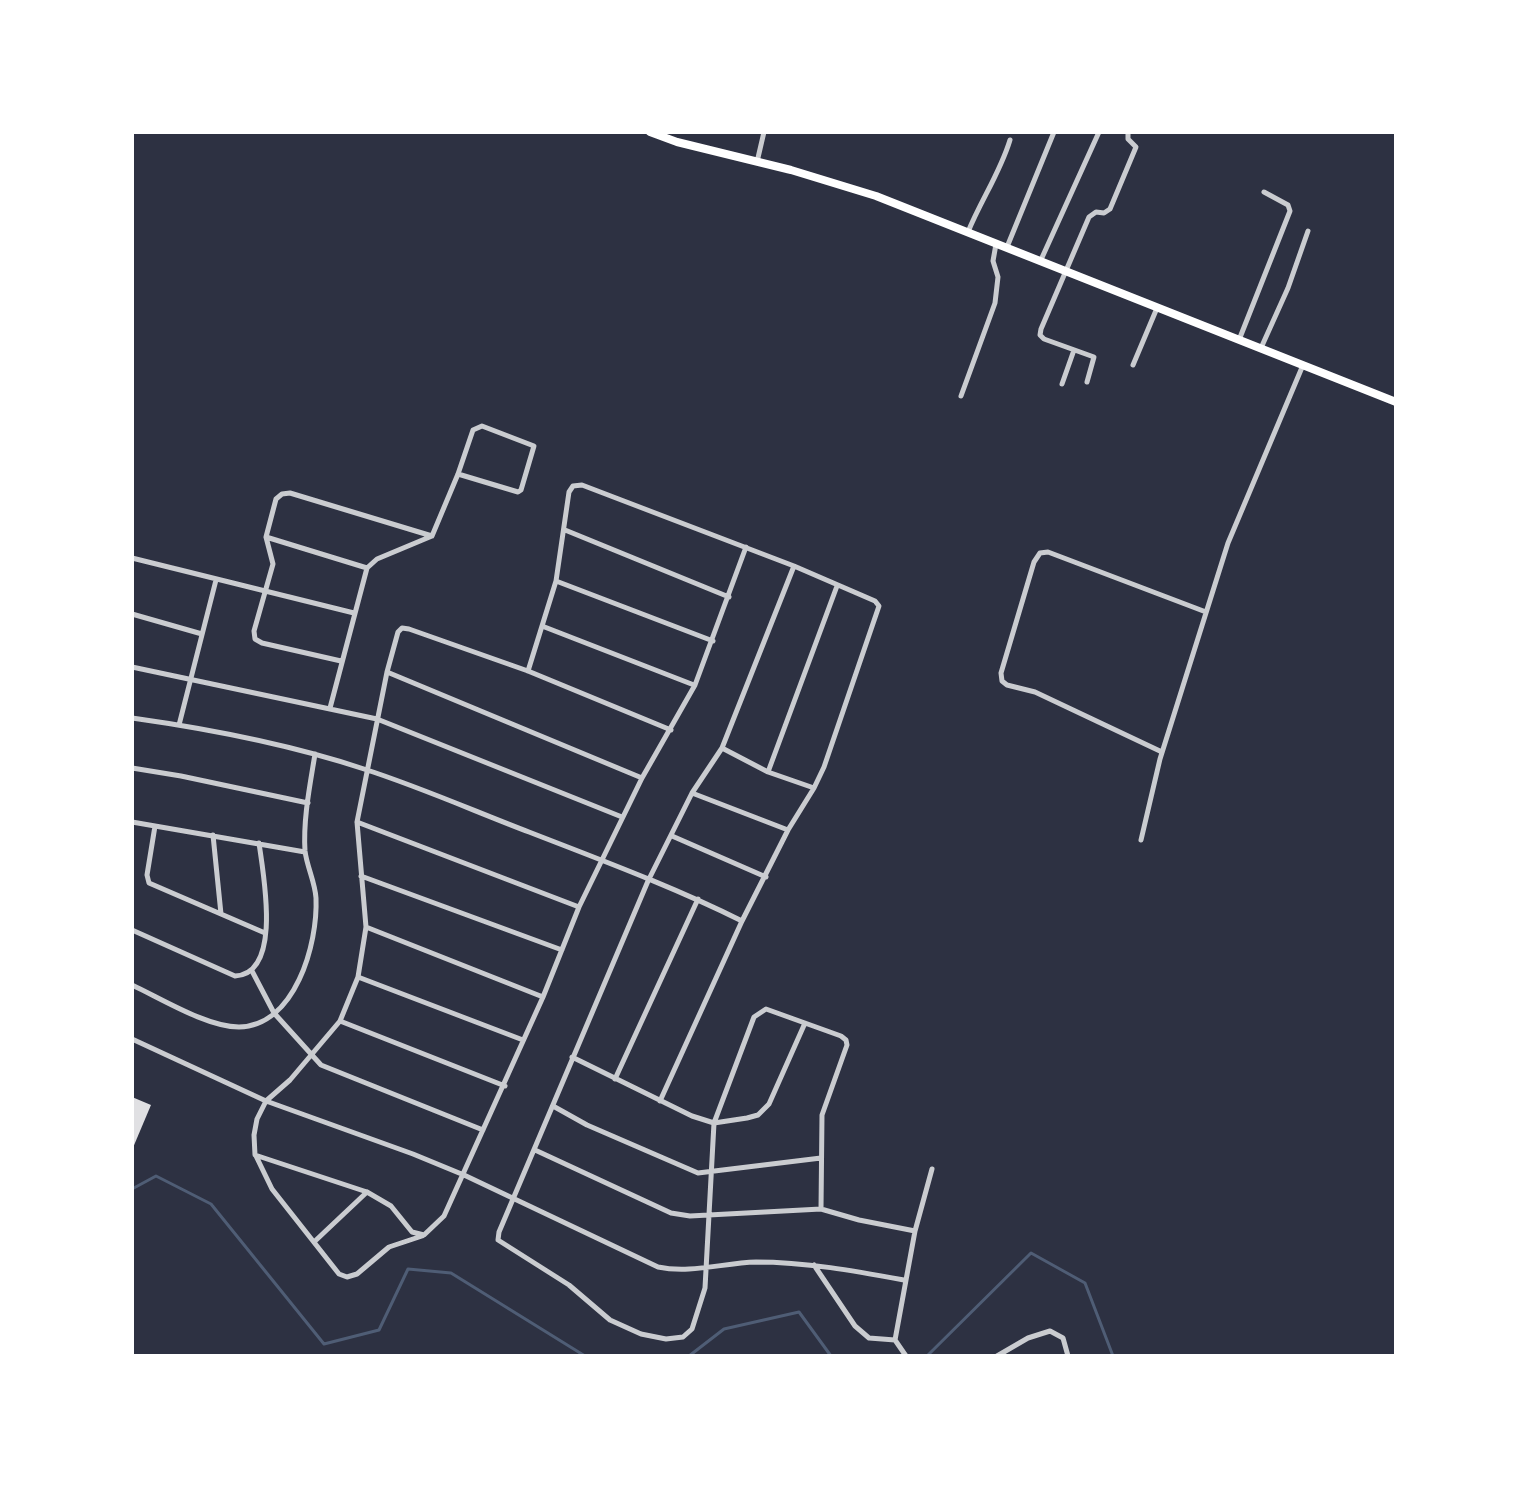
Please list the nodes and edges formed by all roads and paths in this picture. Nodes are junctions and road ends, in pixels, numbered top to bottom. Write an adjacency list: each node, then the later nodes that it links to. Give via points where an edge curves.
1 (650, 132): 7 (main road)
2 (764, 132): 7 (street)
3 (1054, 132): 12 (street)
4 (1099, 132): 13 (street)
5 (1128, 132): 14 (street, via 1136,147 1110,209 1089,217)
6 (1010, 140): 10 (street)
7 (757, 163): 10 (main road, via 876,196)
8 (1264, 192): 16 (street, via 1290,211)
9 (1308, 231): 17 (street)
10 (968, 232): 11 (main road)
11 (996, 244): 12 (main road); 23 (street, via 995,303)
12 (1007, 248): 13 (main road)
13 (1040, 262): 14 (main road)
14 (1067, 272): 15 (main road); 18 (street, via 1040,335)
15 (1157, 308): 16 (main road); 19 (street)
16 (1239, 340): 17 (main road)
17 (1261, 348): 20 (main road)
18 (1074, 350): 21 (street, via 1094,357); 22 (street)
19 (1133, 365)
20 (1303, 365): 24 (main road); 38 (street, via 1228,543)
21 (1087, 382)
22 (1062, 384)
23 (961, 396)
24 (1396, 402)
25 (458, 474): 25 (street, via 477,426 534,446 518,492); 27 (street)
26 (565, 530): 29 (street, via 569,492 582,485); 34 (street); 37 (street)
27 (432, 536): 28 (street, via 290,493 276,499); 32 (street)
28 (266, 537): 32 (street); 36 (street, via 273,564)
29 (746, 547): 31 (street); 37 (street)
30 (132, 558): 33 (street)
31 (794, 566): 35 (street); 55 (street)
32 (367, 568): 39 (street)
33 (216, 580): 36 (street); 42 (street)
34 (556, 581): 41 (street); 43 (street)
35 (837, 586): 60 (street); 62 (street, via 879,606)
36 (267, 593): 39 (street); 44 (street, via 255,639)
37 (729, 597): 43 (street)
38 (1206, 612): 56 (street); 56 (street, via 1048,552 1034,562 1002,681)
39 (354, 613): 44 (street)
40 (132, 614): 42 (street)
41 (542, 626): 46 (street); 49 (street)
42 (202, 634): 48 (street)
43 (713, 641): 49 (street)
44 (341, 661): 50 (street)
45 (132, 667): 48 (street)
46 (528, 671): 47 (street, via 402,628); 54 (street)
47 (387, 672): 52 (street); 61 (street)
48 (191, 679): 50 (street); 53 (street)
49 (695, 685): 54 (street)
50 (330, 708): 52 (street)
51 (132, 718): 53 (street)
52 (377, 719): 59 (street); 65 (street)
53 (179, 725): 57 (street)
54 (671, 730): 61 (street)
55 (722, 748): 60 (street); 63 (street)
56 (1162, 752): 72 (street)
57 (315, 754): 59 (street); 64 (street)
58 (132, 768): 64 (street)
59 (366, 769): 67 (street); 75 (street)
60 (768, 772): 62 (street)
61 (642, 778): 65 (street)
62 (814, 788): 69 (street)
63 (692, 793): 69 (street); 71 (street)
64 (308, 803): 74 (street)
65 (622, 817): 75 (street)
66 (132, 822): 68 (street)
67 (357, 822): 76 (street); 80 (street)
68 (155, 826): 70 (street); 81 (street, via 149,883)
69 (788, 830): 77 (street)
70 (213, 835): 73 (street); 81 (street)
71 (672, 836): 77 (street); 78 (street)
72 (1141, 840)
73 (259, 843): 74 (street); 85 (street)
74 (305, 852): 91 (street, via 316,916 295,992)
75 (602, 860): 78 (street); 80 (street)
76 (361, 876): 83 (street); 86 (street)
77 (766, 877): 82 (street)
78 (648, 881): 79 (street); 97 (street)
79 (698, 899): 82 (street); 98 (street)
80 (579, 907): 86 (street)
81 (222, 915): 85 (street)
82 (742, 921): 101 (street)
83 (366, 927): 88 (street); 90 (street)
84 (132, 930): 87 (street, via 235,976)
85 (265, 933): 87 (street)
86 (562, 950): 90 (street)
87 (252, 971): 91 (street)
88 (358, 977): 92 (street); 95 (street)
89 (132, 985): 91 (street, via 213,1023 239,1027)
90 (543, 997): 95 (street)
91 (274, 1013): 96 (street)
92 (340, 1021): 96 (street); 99 (street)
93 (805, 1023): 103 (street, via 769,1104 758,1115); 103 (street, via 766,1009 754,1017); 107 (street, via 847,1045 822,1115)
94 (132, 1039): 100 (street)
95 (523, 1040): 99 (street)
96 (312, 1056): 100 (street); 104 (street, via 321,1065)
97 (572, 1057): 98 (street); 102 (street)
98 (615, 1079): 101 (street)
99 (505, 1086): 104 (street)
100 (266, 1101): 106 (street, via 257,1119); 110 (street)
101 (660, 1101): 103 (street)
102 (553, 1106): 105 (street); 109 (street, via 698,1173)
103 (714, 1123): 109 (street)
104 (483, 1130): 110 (street)
105 (535, 1150): 112 (street); 114 (street, via 671,1213)
106 (255, 1155): 111 (street); 117 (street, via 272,1189)
107 (821, 1158): 109 (street); 113 (street)
108 (932, 1169): 115 (street)
109 (712, 1172): 114 (street)
110 (464, 1175): 112 (street); 116 (street, via 444,1216)
111 (367, 1192): 116 (street, via 391,1206 412,1232); 117 (street)
112 (514, 1198): 119 (street, via 658,1267); 119 (street, via 498,1240 569,1285 610,1320 641,1334 666,1339 683,1337 692,1329 702,1303)
113 (821, 1209): 114 (street); 115 (street)
114 (710, 1216): 119 (street)
115 (915, 1231): 120 (street)
116 (424, 1235): 117 (street, via 389,1247 347,1277)
117 (314, 1242)
118 (814, 1265): 119 (street); 120 (street); 121 (street, via 855,1326 869,1338)
119 (706, 1266)
120 (904, 1280): 121 (street)
121 (895, 1340): 122 (street)
122 (906, 1356)
123 (997, 1356): 124 (street, via 1050,1331 1063,1338)
124 (1068, 1356)

